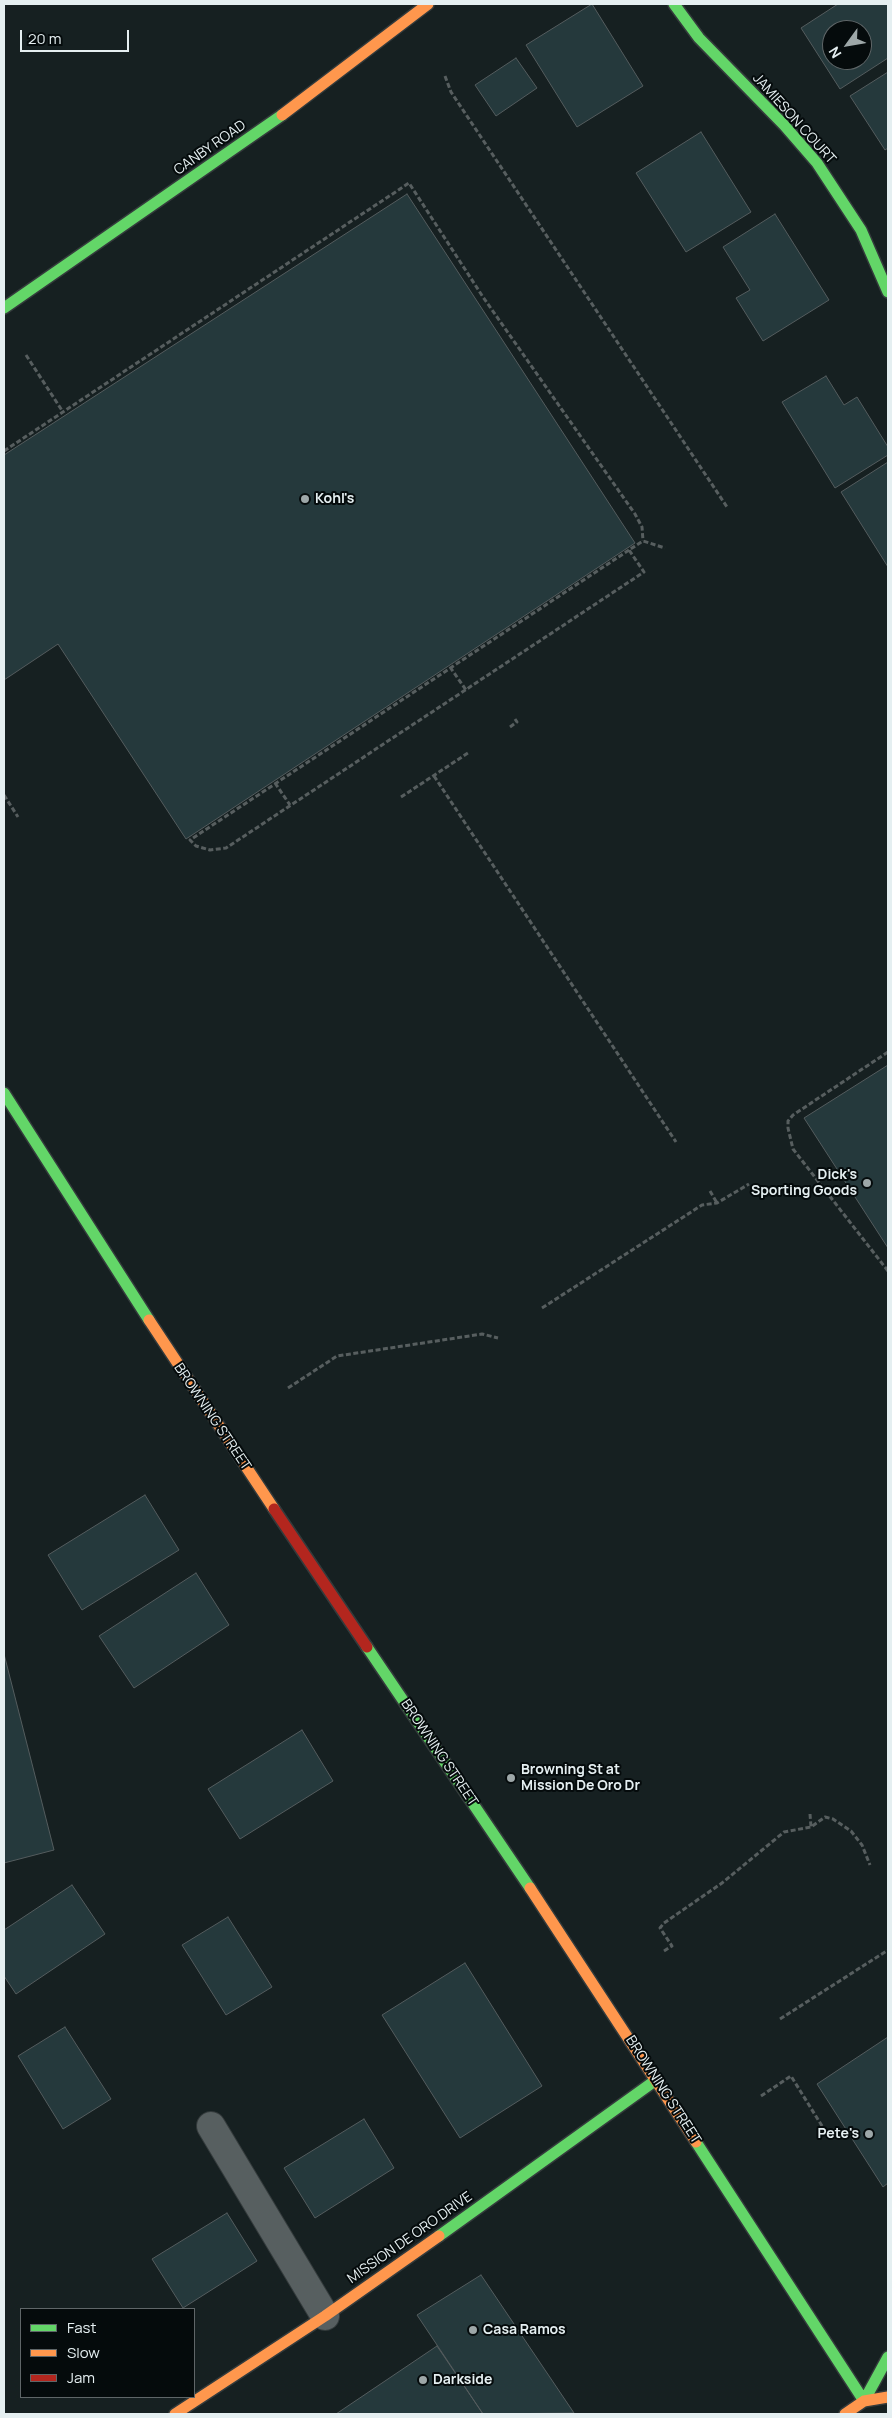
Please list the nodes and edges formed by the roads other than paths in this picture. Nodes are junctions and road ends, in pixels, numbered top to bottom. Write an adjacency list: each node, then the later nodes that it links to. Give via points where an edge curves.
1 (428, 4): 4 (street, CANBY ROAD, via 288,111)
2 (674, 4): 3 (street, JAMIESON COURT, via 698,38 817,163 861,230)
3 (888, 292)
4 (4, 308)
5 (4, 1093): 6 (street, BROWNING STREET, via 188,1381)
6 (656, 2080): 8 (street, MISSION DE ORO DRIVE); 10 (street, BROWNING STREET)
7 (211, 2126): 8 (street)
8 (325, 2316): 11 (street, MISSION DE ORO DRIVE)
9 (888, 2356): 10 (street)
10 (867, 2407)
11 (176, 2414)

